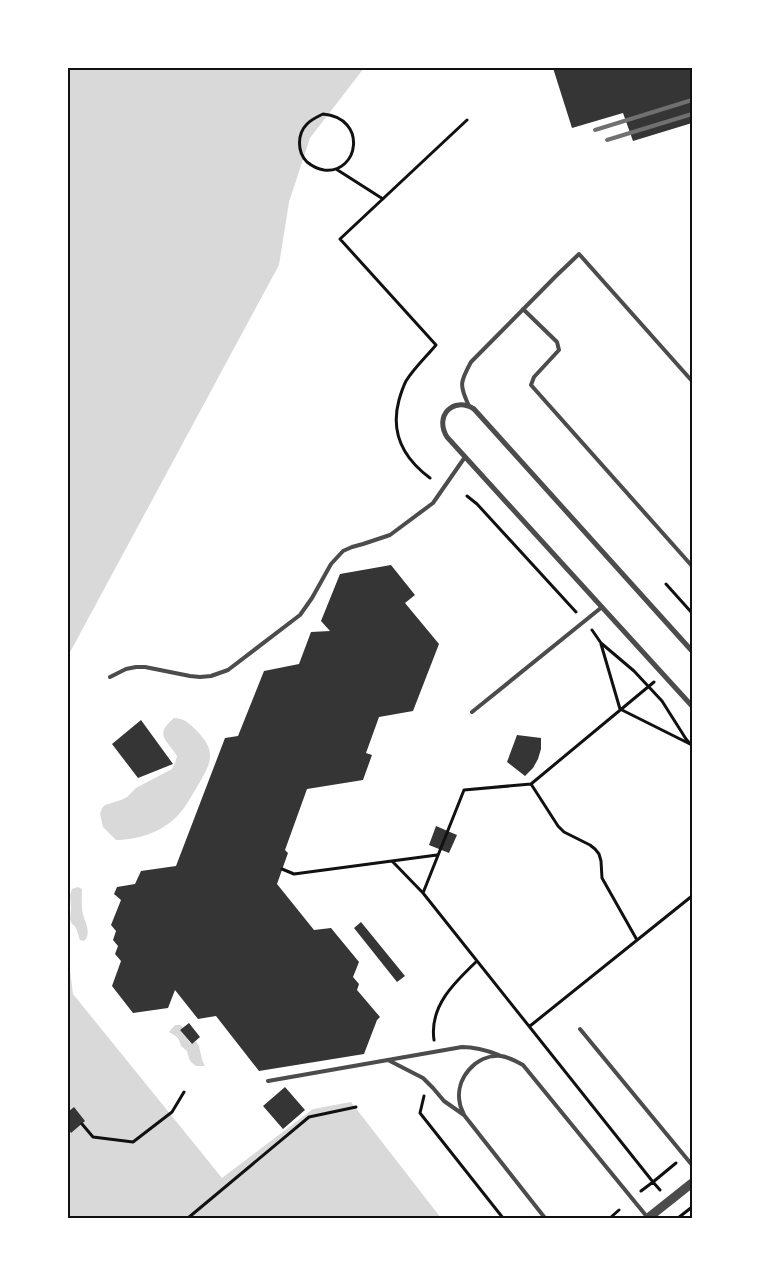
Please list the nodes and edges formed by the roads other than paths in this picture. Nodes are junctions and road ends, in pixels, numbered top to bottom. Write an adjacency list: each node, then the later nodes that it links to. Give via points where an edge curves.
1 (523, 309): 2 (lane, via 579,254); 3 (lane, via 471,362 463,378 462,392); 5 (lane, via 557,342 559,350 534,377 531,385)
2 (692, 381)
3 (469, 406): 4 (street, via 462,404 450,408 442,425 447,437); 7 (street)
4 (465, 456): 6 (street); 8 (lane, via 433,503 390,535 343,551 331,564 300,615 228,670 200,677 136,667)
5 (692, 566)
6 (602, 607): 9 (street); 10 (lane)
7 (692, 651)
8 (110, 677)
9 (692, 706)
10 (472, 712)
11 (580, 1029): 16 (lane)
12 (501, 1056): 13 (lane, via 487,1050 462,1047); 15 (lane, via 478,1062 462,1080 459,1098); 19 (lane, via 523,1066)
13 (388, 1060): 14 (lane); 15 (lane, via 423,1078 444,1101)
14 (268, 1080)
15 (464, 1115): 18 (lane)
16 (692, 1165)
17 (692, 1183): 19 (street)
18 (545, 1218)
19 (648, 1218)

